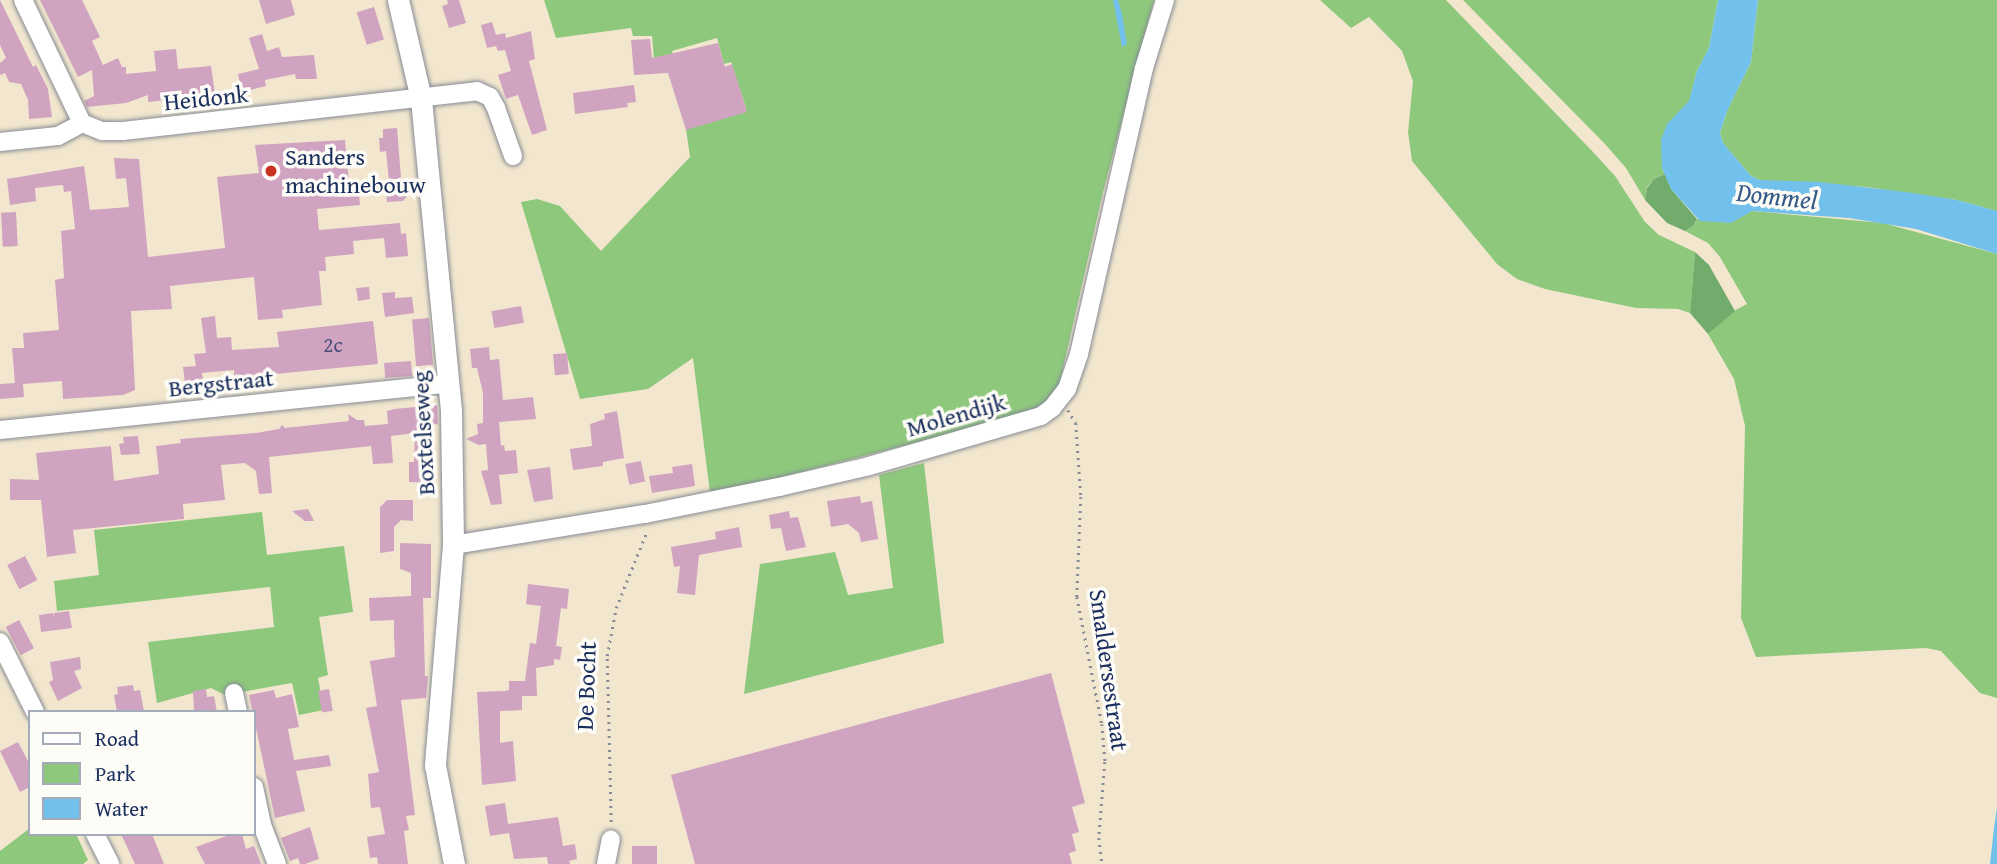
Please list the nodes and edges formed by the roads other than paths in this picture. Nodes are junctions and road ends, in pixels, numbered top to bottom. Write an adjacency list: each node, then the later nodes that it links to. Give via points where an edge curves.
1 (23, 0): 5 (street)
2 (398, 0): 4 (street, Boxtelseweg)
3 (1165, 0): 10 (street, Molendijk, via 1144,68 1079,354 1061,401 1041,416 869,466 645,514)
4 (421, 99): 5 (street, Heidonk, via 123,131 102,131); 7 (street, Heidonk, via 477,91 489,97); 8 (street, Boxtelseweg)
5 (82, 122): 6 (street, via 58,136)
6 (0, 142)
7 (513, 156)
8 (447, 384): 9 (street, Bergstraat); 10 (street, Boxtelseweg)
9 (0, 430)
10 (453, 545): 20 (street, Boxtelseweg, via 435,765)
11 (0, 642): 13 (street)
12 (234, 693): 14 (street)
13 (34, 710)
14 (238, 710)
15 (256, 796): 19 (street)
16 (96, 836): 18 (street)
17 (611, 838): 21 (street)
18 (110, 864)
19 (277, 864)
20 (454, 864)
21 (606, 864)

